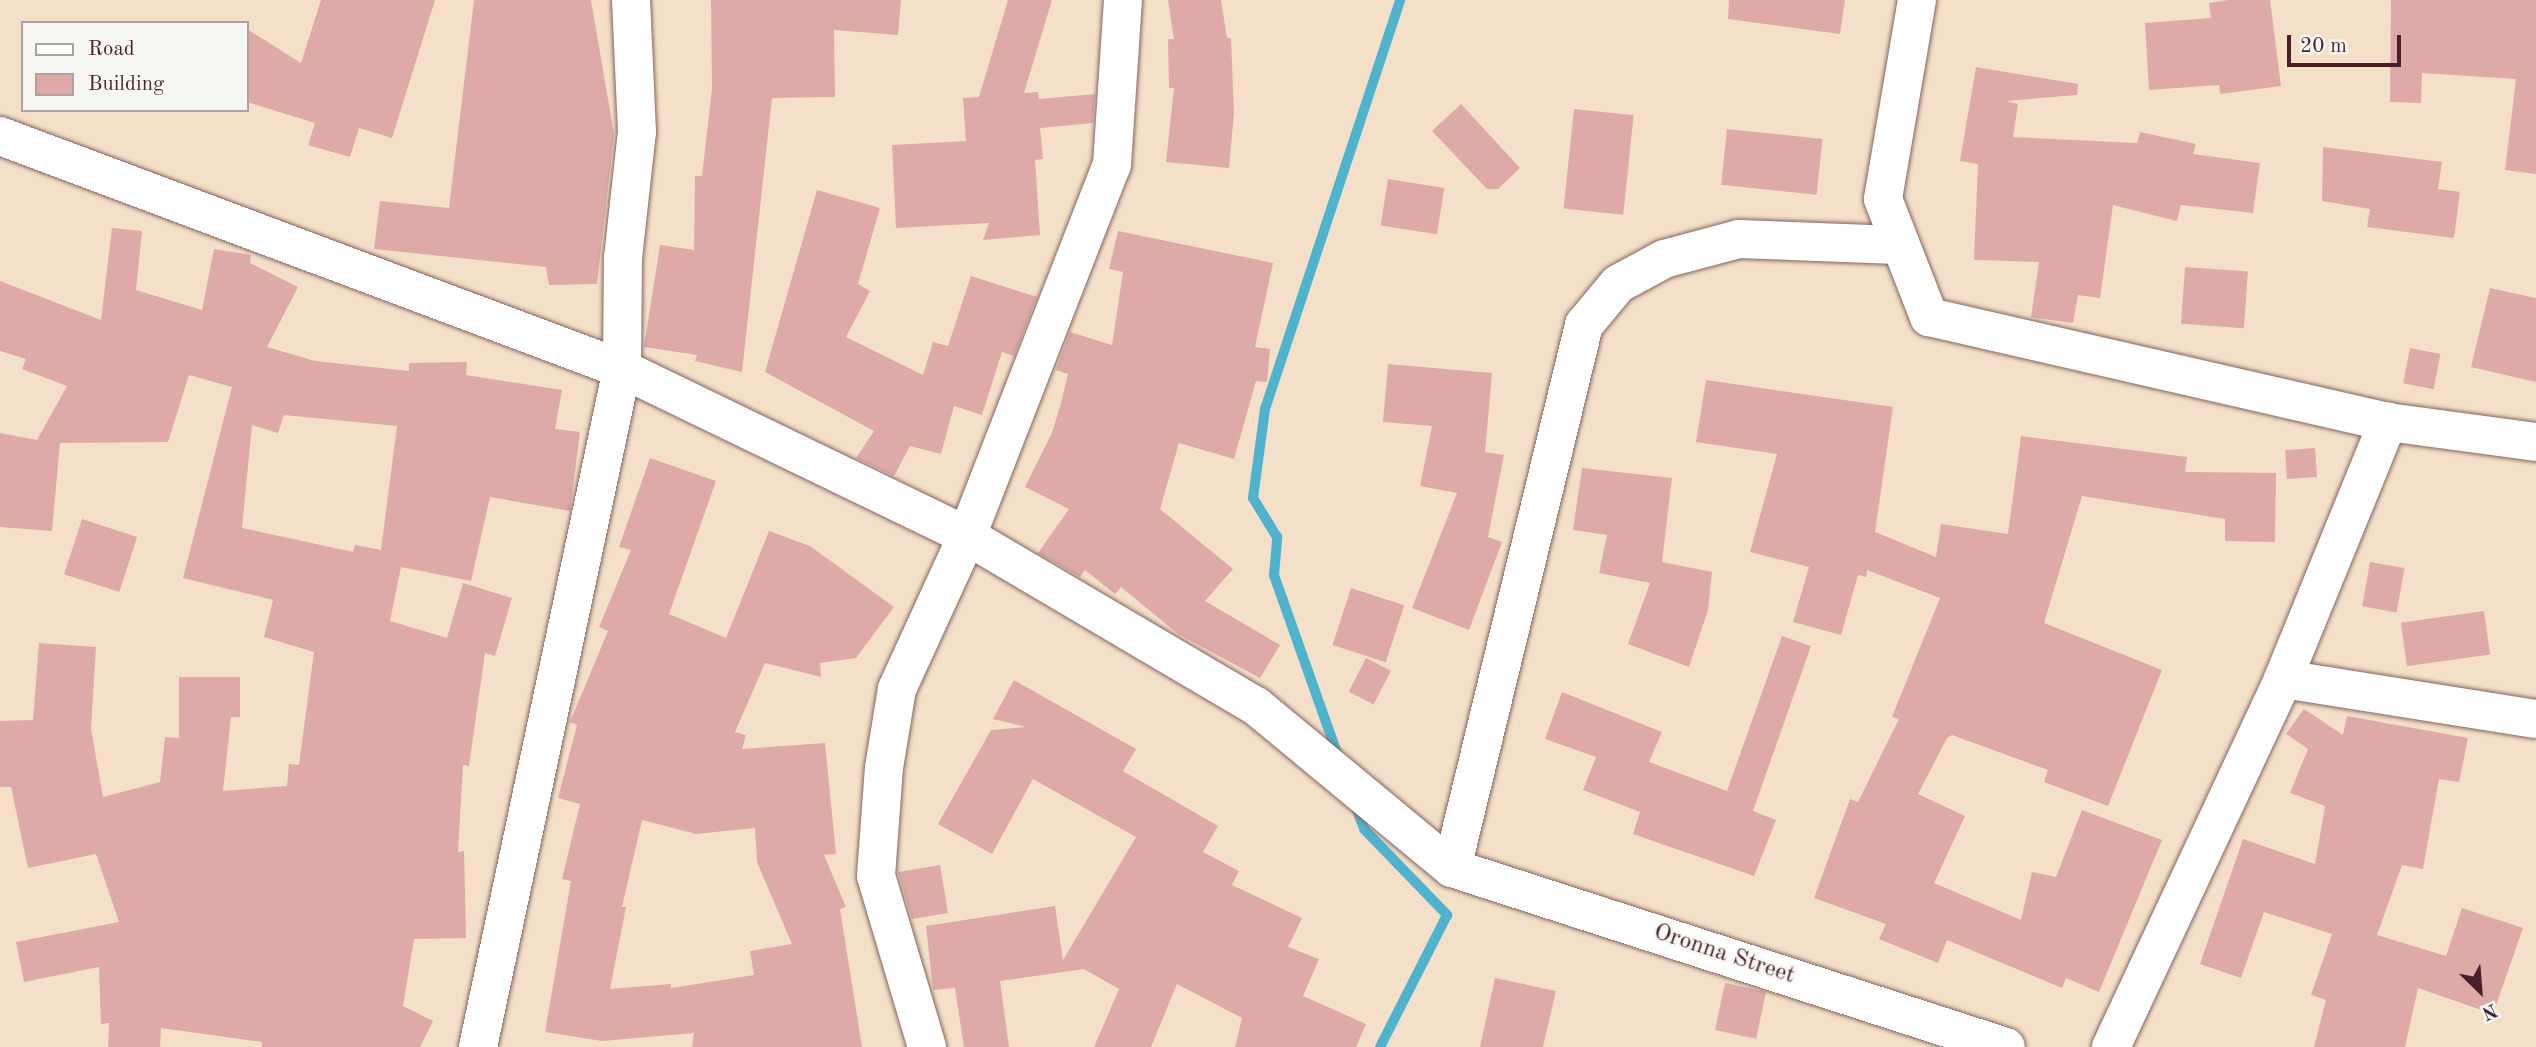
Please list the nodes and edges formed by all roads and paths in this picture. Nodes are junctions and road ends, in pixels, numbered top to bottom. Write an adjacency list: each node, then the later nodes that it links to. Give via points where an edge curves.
1 (631, 0): 6 (street, via 637,132 623,258)
2 (1123, 0): 9 (street, via 1112,165)
3 (1917, 0): 5 (street, via 1883,199)
4 (0, 136): 6 (street)
5 (1897, 245): 7 (street, via 1929,317); 12 (street, via 1739,239 1664,259 1618,284 1584,325)
6 (622, 369): 9 (street); 14 (street)
7 (2388, 422): 8 (street); 10 (street)
8 (2536, 442)
9 (967, 536): 12 (street, via 1256,706); 15 (street, via 897,689 884,768 876,876)
10 (2283, 680): 11 (street); 17 (street)
11 (2536, 719)
12 (1447, 865): 13 (street, Oronna Street)
13 (1934, 1035): 16 (street, Oronna Street)
14 (478, 1047)
15 (927, 1047)
16 (2006, 1047)
17 (2111, 1047)

